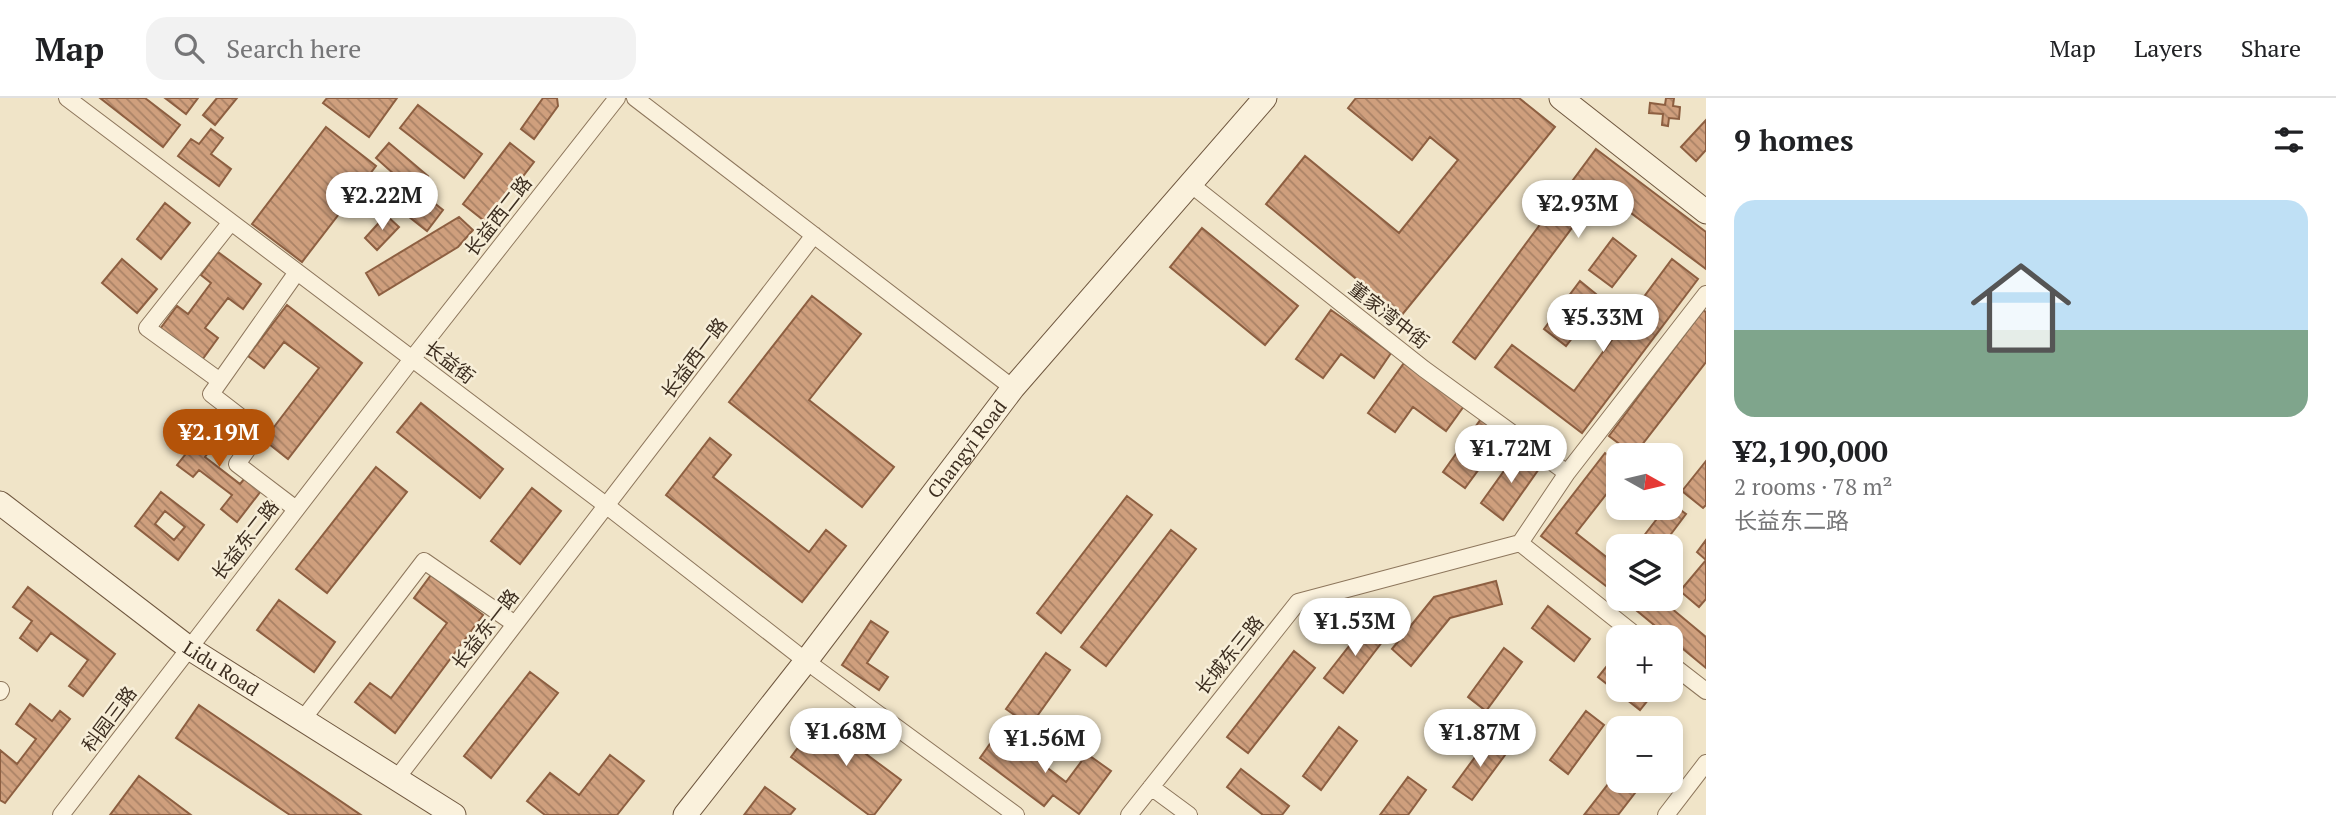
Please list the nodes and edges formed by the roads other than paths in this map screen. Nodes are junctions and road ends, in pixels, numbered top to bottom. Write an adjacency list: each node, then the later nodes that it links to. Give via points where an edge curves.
1 (67, 98): 8 (street, 长益街)
2 (617, 98): 12 (street, 长益西二路)
3 (635, 98): 9 (street)
4 (1265, 98): 6 (main road, Changyi Road)
5 (1561, 98): 7 (main road)
6 (1189, 183): 14 (main road, Changyi Road); 15 (street, 董家湾中街, via 1424,369)
7 (1706, 212)
8 (231, 222): 10 (street, 长益街); 13 (street, via 147,328)
9 (814, 235): 14 (street); 17 (street, 长益西一路)
10 (297, 272): 12 (street, 长益街); 13 (street)
11 (1706, 294): 15 (street)
12 (412, 359): 17 (street, 长益街); 18 (street, 长益东二路)
13 (220, 381): 18 (street, via 211,394 260,432 237,464)
14 (1013, 388): 23 (main road, Changyi Road)
15 (1567, 473): 19 (street)
16 (0, 503): 22 (main road, Lidu Road)
17 (607, 506): 20 (street, 长益东一路); 23 (street, 长益街)
18 (296, 509): 22 (street, 长益东二路)
19 (1520, 543): 21 (street); 29 (street, 长城东三路, via 1298,602)
20 (515, 624): 26 (street, via 424,561); 28 (street, 长益东一路)
21 (1623, 625)
22 (189, 648): 26 (main road, Lidu Road); 30 (street, 科园三路)
23 (806, 661): 32 (main road, Changyi Road); 33 (street, 长益街)
24 (1683, 673): 25 (street)
25 (1706, 691)
26 (303, 719): 28 (main road, Lidu Road)
27 (1706, 763): 36 (street)
28 (397, 778): 31 (main road, Lidu Road)
29 (1151, 787): 34 (street, 长城东三路); 35 (street)
30 (61, 815)
31 (454, 815)
32 (685, 815)
33 (1016, 815)
34 (1129, 815)
35 (1189, 815)
36 (1666, 815)

